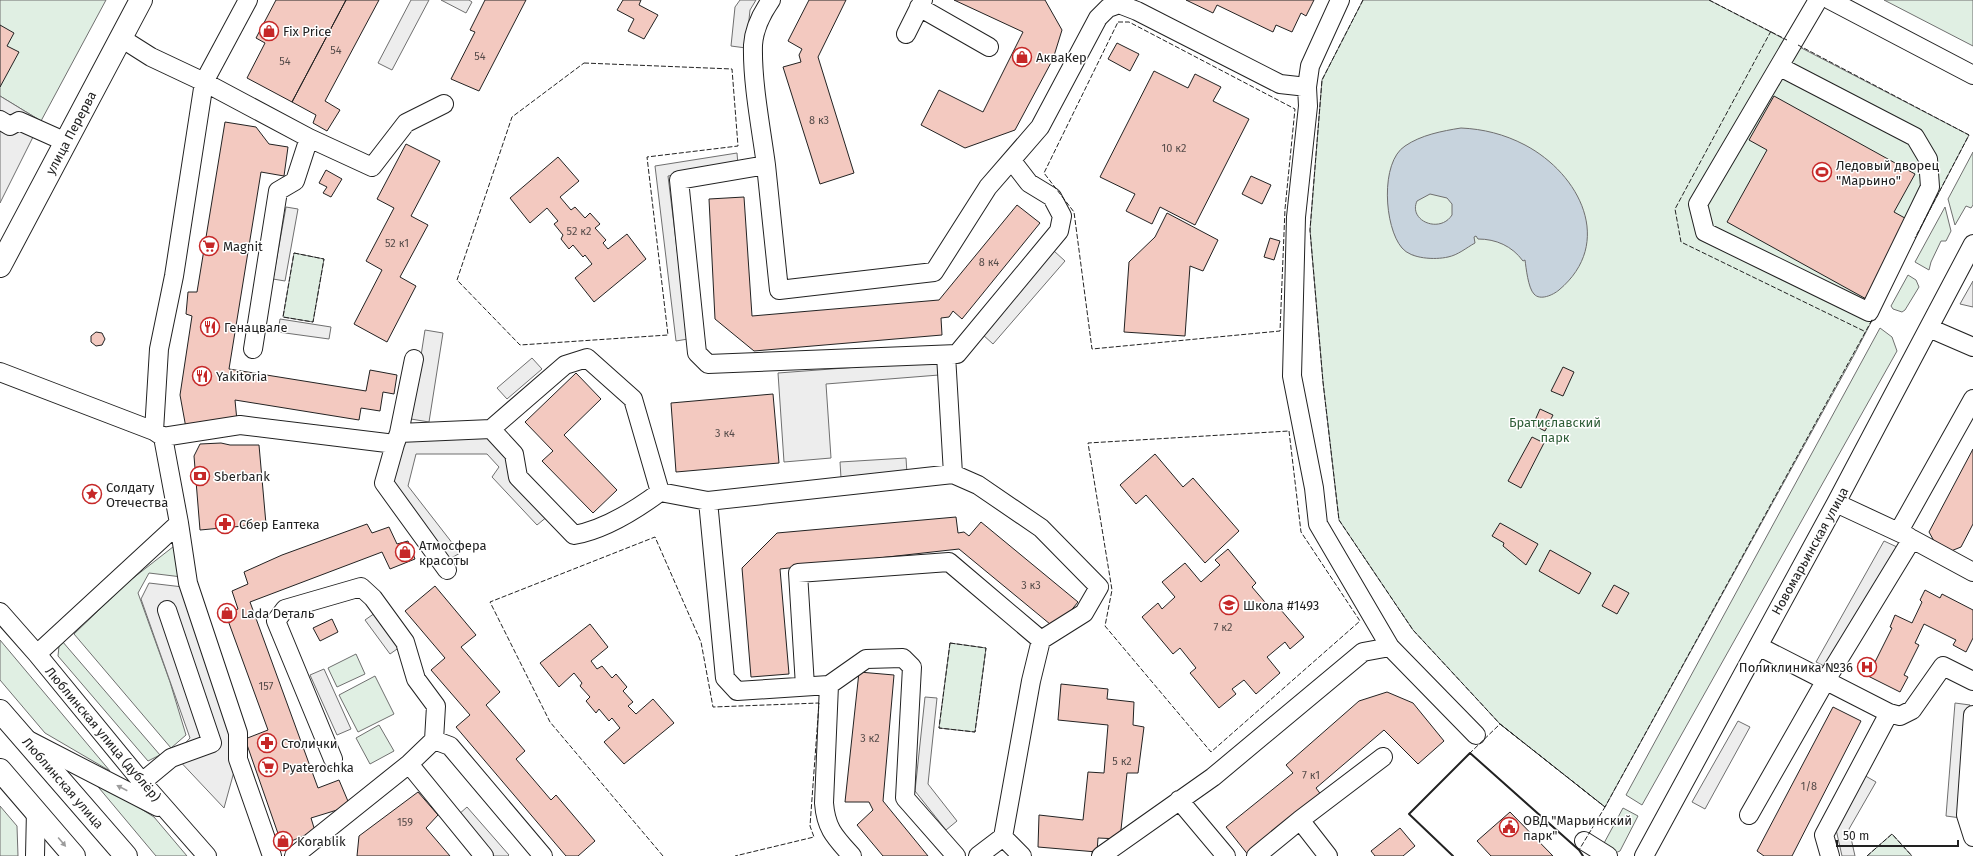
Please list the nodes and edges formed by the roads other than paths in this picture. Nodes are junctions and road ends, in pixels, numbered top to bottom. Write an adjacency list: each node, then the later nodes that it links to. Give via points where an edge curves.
1 (141, 0): 10 (main road, улица Перерва)
2 (248, 0): 14 (street)
3 (771, 0): 21 (street, via 760,16 753,44)
4 (1340, 0): 15 (street, via 1310,66)
5 (1818, 0): 12 (street)
6 (1830, 0): 13 (street)
7 (921, 3): 9 (street); 11 (street)
8 (1141, 5): 15 (street, via 1280,84); 20 (street, via 1119,4 1108,8 1098,18 1040,127)
9 (906, 34)
10 (121, 38): 14 (street, via 151,57); 19 (main road, улица Перерва)
11 (989, 47)
12 (1780, 66): 12 (street, via 1698,204 1705,232 1870,312 1930,187 1928,159 1915,137)
13 (1973, 75)
14 (204, 82): 18 (street); 32 (street, via 174,276 159,349)
15 (1307, 87): 46 (street, via 1308,106 1296,217 1292,376 1314,488 1318,524)
16 (444, 104): 18 (street, via 406,124 372,167)
17 (0, 120): 19 (street, via 10,126 20,121)
18 (309, 138): 26 (street, via 295,180 278,190)
19 (66, 142): 23 (main road, улица Перерва)
20 (1012, 161): 21 (street, via 988,187 934,272 779,290); 27 (street, via 1029,183 1052,197 1062,216 1059,231 957,354)
21 (766, 165): 27 (street, via 679,180 696,353 708,364)
22 (1973, 244): 24 (street, Новомарьинская улица)
23 (0, 266)
24 (1929, 328): 25 (street); 37 (street, Новомарьинская улица)
25 (1973, 347)
26 (254, 349)
27 (946, 355): 34 (street)
28 (414, 359): 33 (street)
29 (0, 372): 32 (street)
30 (1973, 399): 39 (street)
31 (490, 429): 33 (street); 35 (street, via 514,454 518,477 574,535 587,533 641,506); 35 (street, via 565,365 587,358 633,399)
32 (159, 434): 33 (street, via 240,425); 38 (street)
33 (397, 438): 41 (street, via 384,483)
34 (953, 474): 36 (street); 44 (street, via 978,485 1042,528 1099,587 1084,613)
35 (660, 492): 36 (street)
36 (708, 500): 51 (street, via 725,678 737,691)
37 (1836, 504): 39 (street); 45 (street, Новомарьинская улица)
38 (179, 523): 47 (street); 75 (street, via 188,583 238,734 238,759)
39 (1905, 535): 40 (street); 48 (street)
40 (1971, 567)
41 (447, 570)
42 (167, 610): 62 (street, via 212,743 171,758)
43 (0, 612): 47 (street, Люблинская улица (дублёр))
44 (1041, 640): 51 (street, via 949,562 798,573); 68 (street, via 1031,681)
45 (1758, 646): 48 (street, via 1804,672); 88 (street, Новомарьинская улица)
46 (1390, 647): 55 (street); 63 (street, via 1363,652 1213,777)
47 (37, 654): 62 (street, Люблинская улица (дублёр))
48 (1826, 680): 53 (street); 66 (street)
49 (1973, 681): 53 (street, via 1943,666 1912,710 1900,716)
50 (829, 685): 51 (street); 79 (street, via 825,819 833,834); 80 (street, via 866,659 903,658 912,667 905,798)
51 (805, 686)
52 (0, 711): 56 (main road, Люблинская улица)
53 (1889, 713): 89 (street, via 1824,835)
54 (1973, 715): 69 (street, via 1966,815)
55 (1476, 735)
56 (25, 738): 65 (street, one-way to 56); 73 (main road, Люблинская улица)
57 (434, 740): 59 (street, via 436,706 416,679 405,642 373,598 361,587 285,609 276,621); 60 (street); 78 (street, via 450,746)
58 (1383, 757): 67 (street)
59 (333, 759)
60 (409, 764): 76 (street); 77 (street)
61 (0, 770): 64 (main road)
62 (142, 782): 65 (street, Люблинская улица (дублёр))
63 (1179, 800): 83 (street); 84 (street)
64 (36, 810): 71 (street); 72 (main road, one-way to 72)
65 (169, 812): 74 (street, Люблинская улица (дублёр))
66 (1749, 815)
67 (1300, 820): 85 (street); 86 (street)
68 (1003, 837): 81 (street); 82 (street)
69 (1973, 837)
70 (1584, 841): 87 (street)
71 (35, 856)
72 (74, 856)
73 (126, 856)
74 (207, 856)
75 (272, 856)
76 (294, 856)
77 (484, 856)
78 (543, 856)
79 (852, 856)
80 (956, 856)
81 (978, 856)
82 (1022, 856)
83 (1101, 856)
84 (1226, 856)
85 (1256, 856)
86 (1328, 856)
87 (1608, 856)
88 (1644, 856)
89 (1830, 856)

